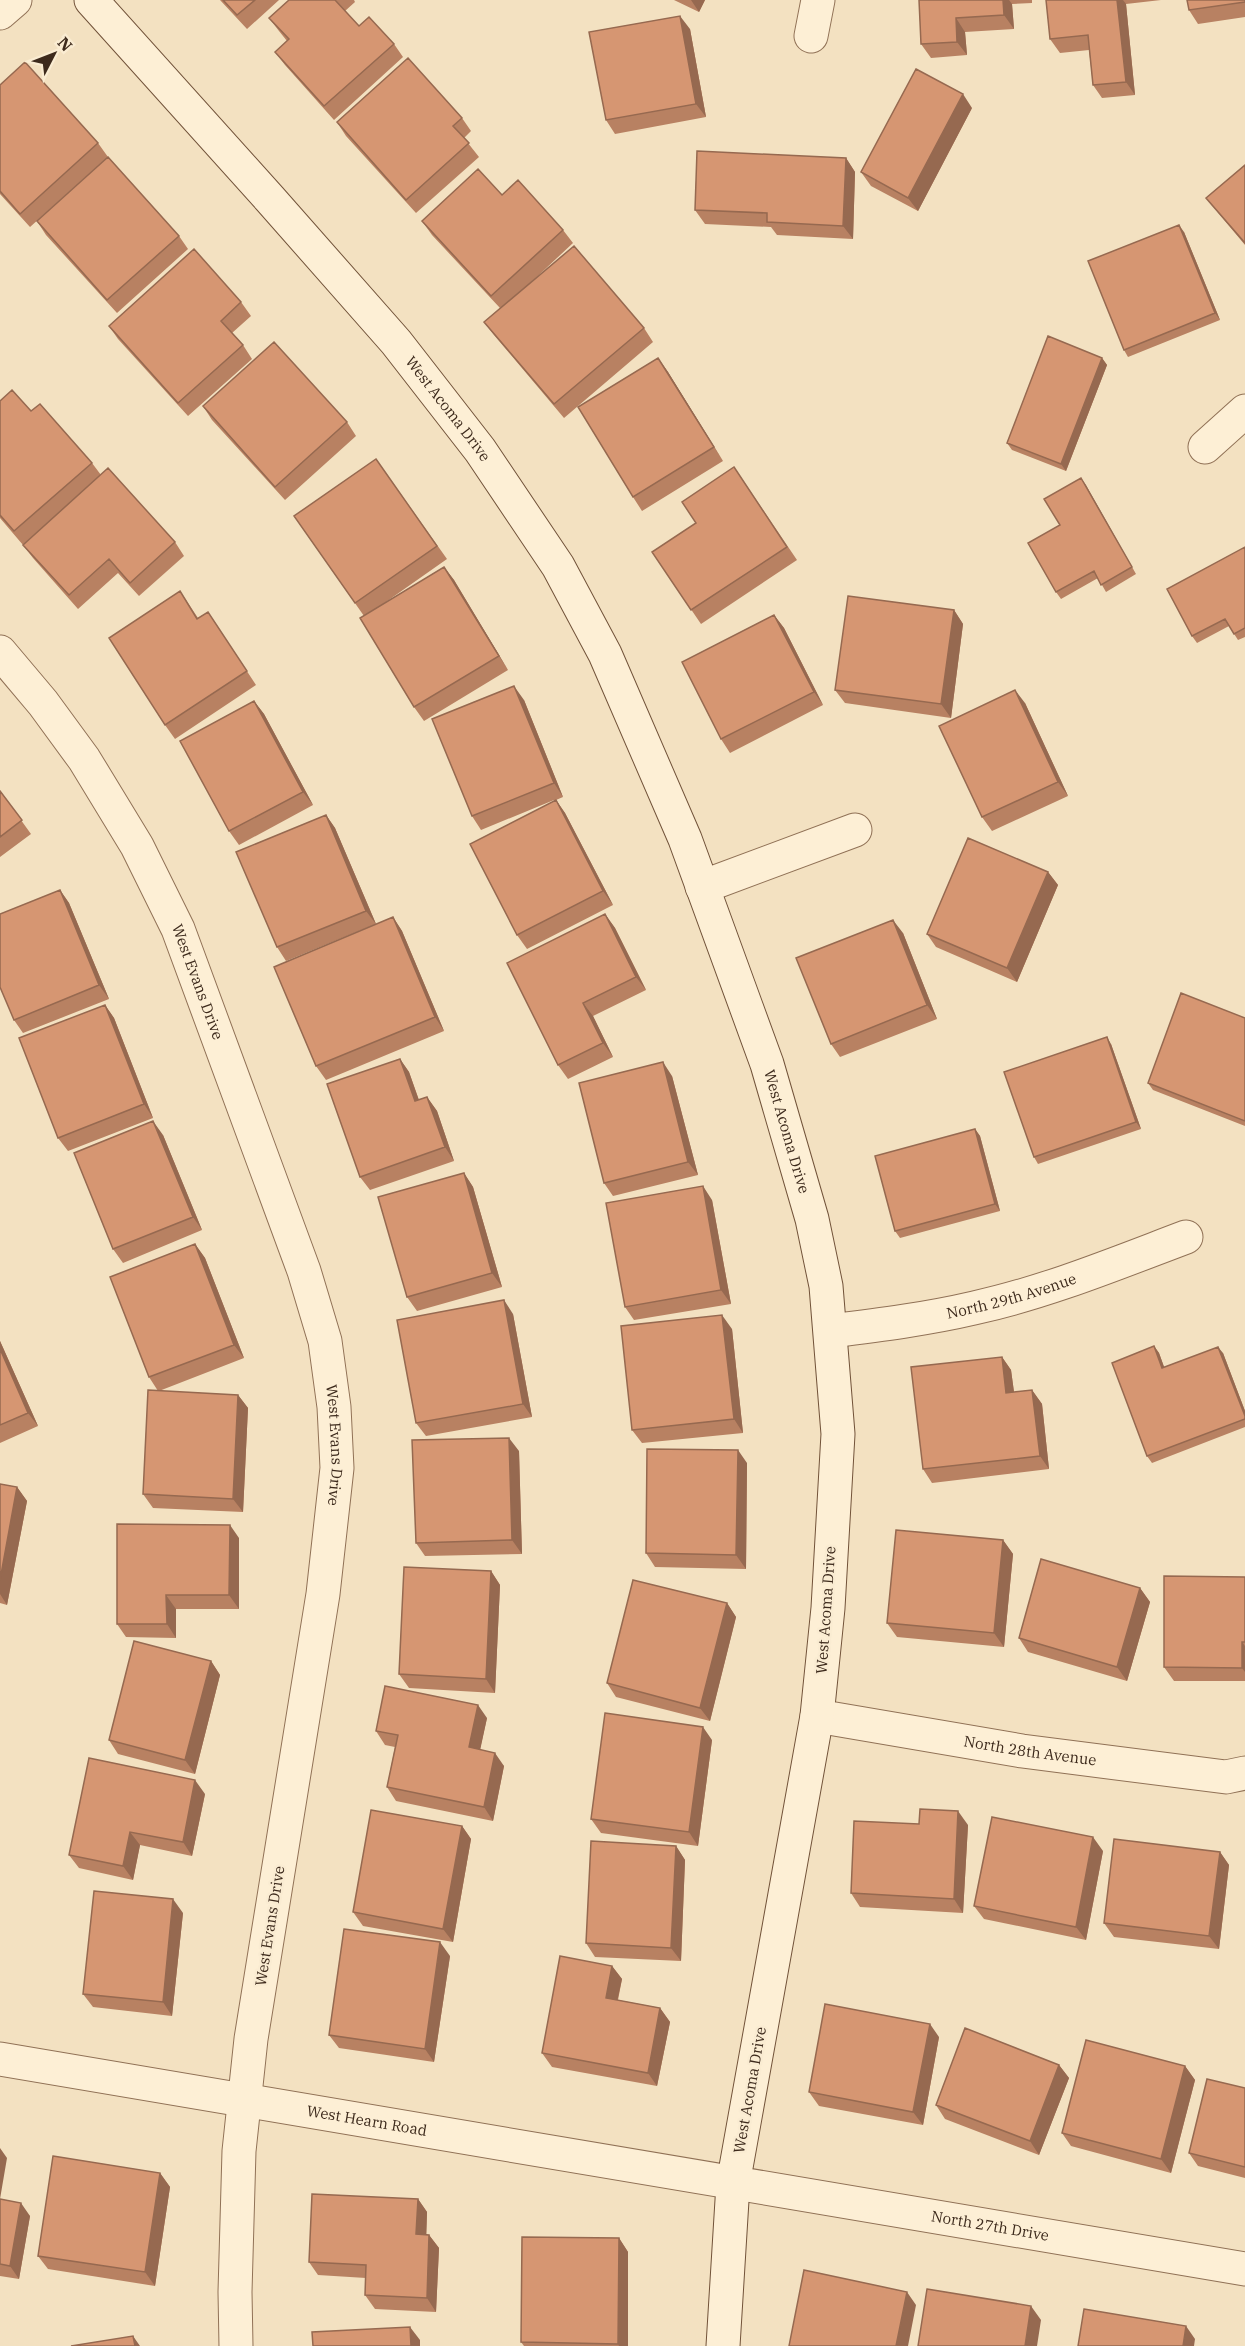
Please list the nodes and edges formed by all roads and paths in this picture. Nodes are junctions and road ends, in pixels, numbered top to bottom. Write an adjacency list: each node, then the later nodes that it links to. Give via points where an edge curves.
1 (15, 0): 4 (street)
2 (91, 0): 10 (street, West Acoma Drive, via 380,324 480,450 558,566 605,654)
3 (818, 0): 5 (street)
4 (0, 13)
5 (811, 36)
6 (1245, 411): 7 (street)
7 (1205, 447)
8 (0, 652): 16 (street, West Evans Drive, via 84,759 137,846 178,929 304,1271 325,1341 337,1468 323,1593 251,2039)
9 (855, 830): 10 (street)
10 (702, 887): 12 (street, West Acoma Drive, via 777,1097 812,1219)
11 (1186, 1237): 12 (street, North 29th Avenue, via 1070,1280 976,1308)
12 (831, 1331): 13 (street, West Acoma Drive, via 838,1434)
13 (817, 1716): 14 (street, North 28th Avenue, via 1101,1763 1226,1778); 17 (street, West Acoma Drive)
14 (1245, 1773)
15 (0, 2059): 16 (street, West Hearn Road)
16 (245, 2100): 17 (street, West Hearn Road); 19 (street, West Evans Drive, via 239,2151)
17 (733, 2184): 18 (street, North 27th Drive); 20 (street, West Acoma Drive)
18 (1245, 2269)
19 (236, 2346)
20 (723, 2346)

